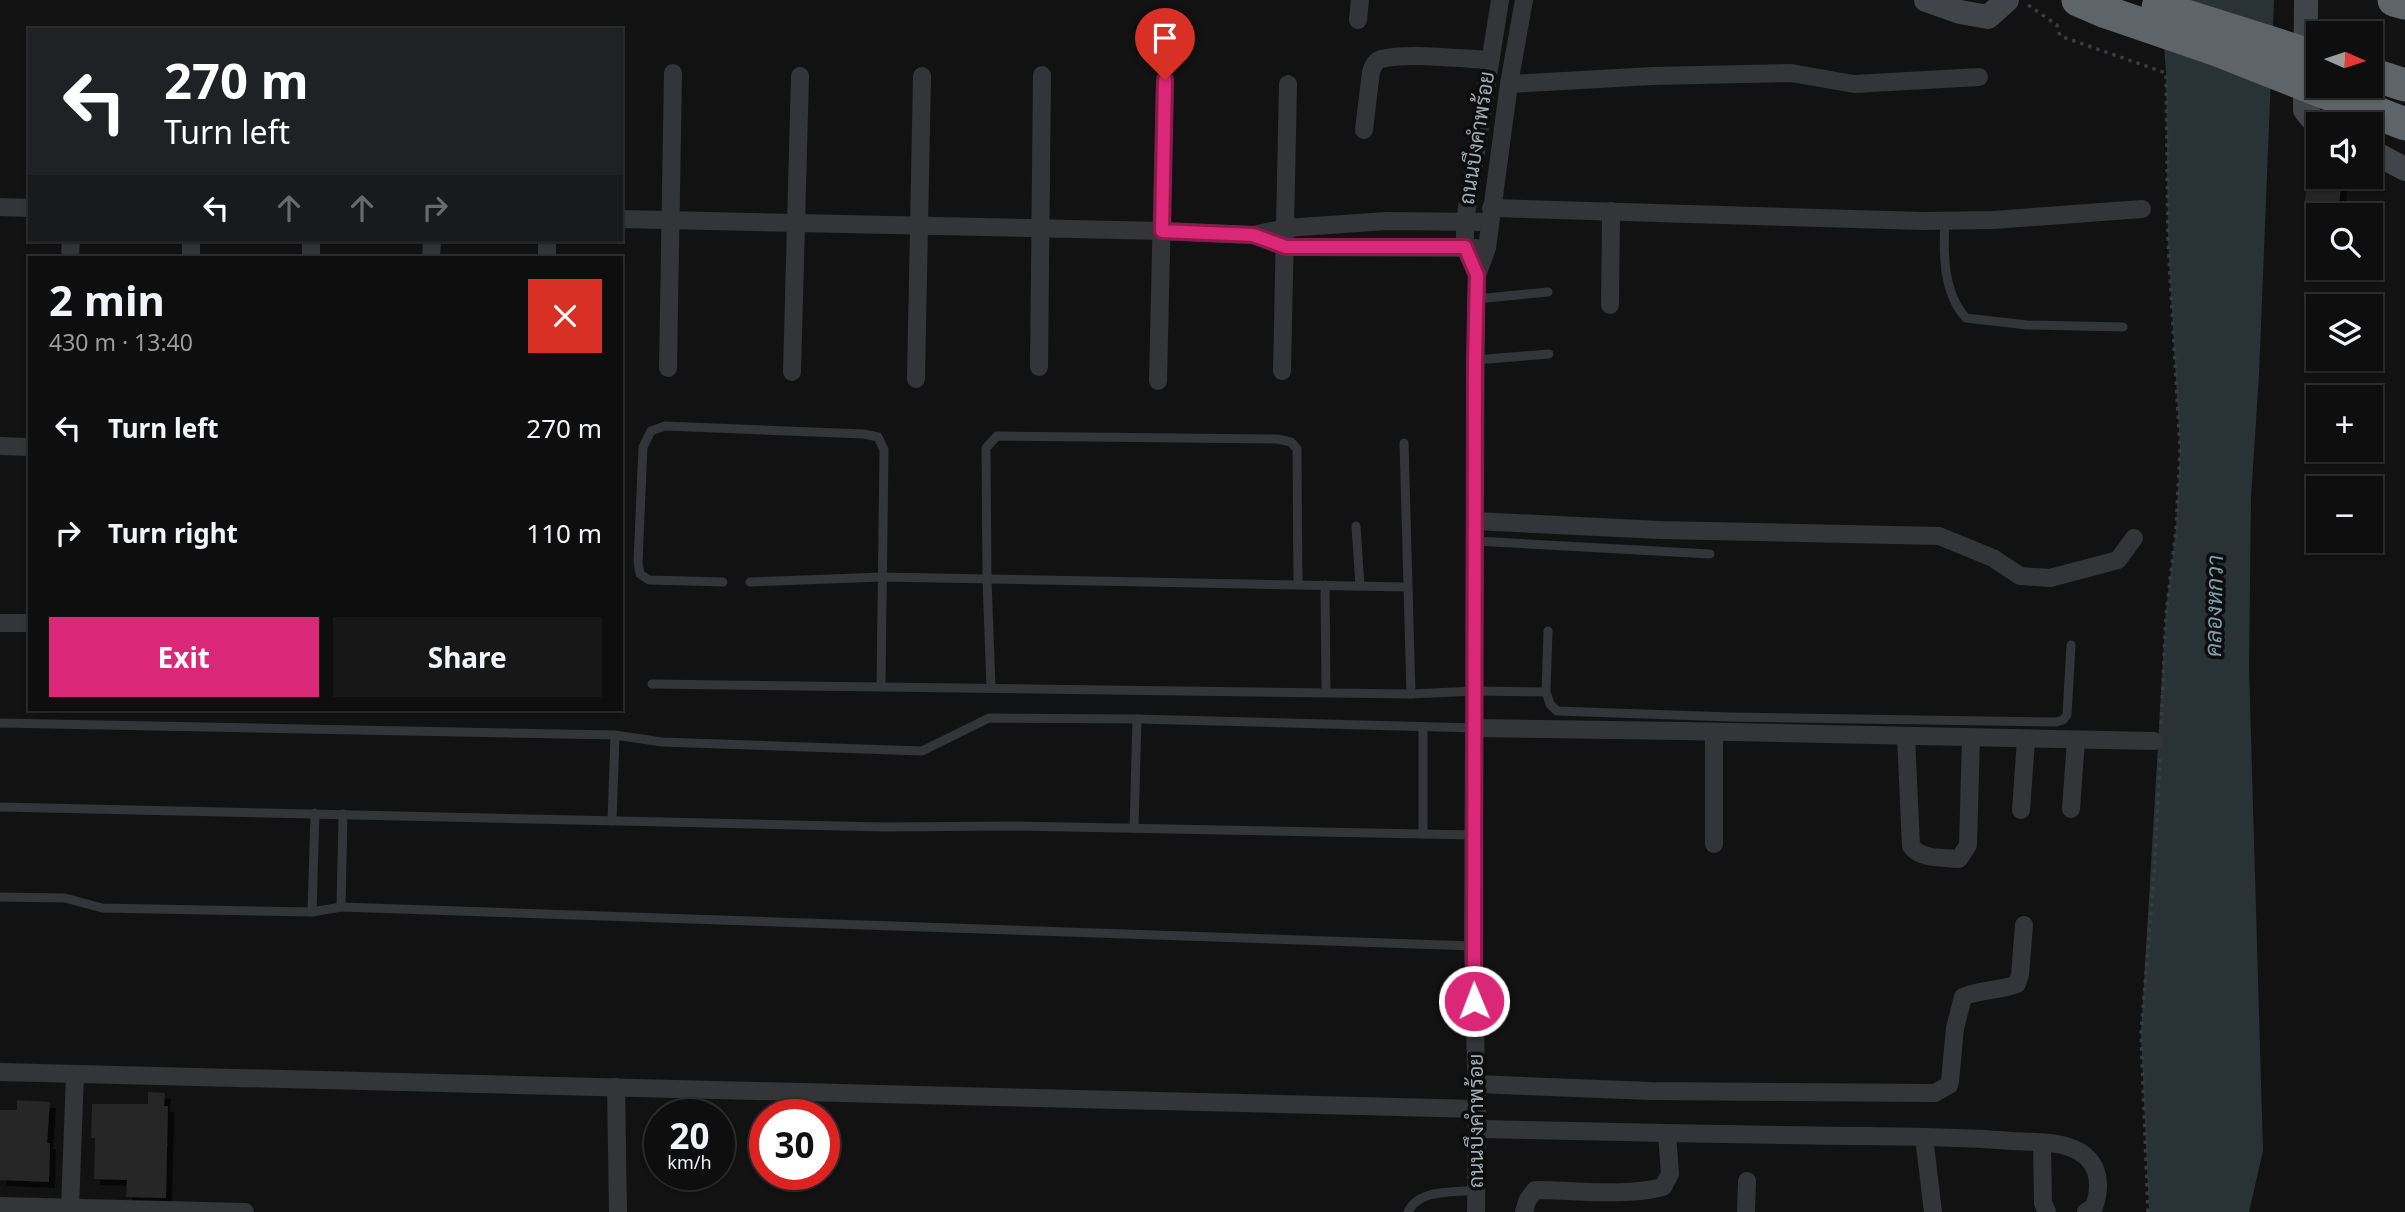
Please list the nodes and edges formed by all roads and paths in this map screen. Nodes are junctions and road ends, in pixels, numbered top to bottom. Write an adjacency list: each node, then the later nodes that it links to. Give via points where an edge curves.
1 (1360, 0): 12 (street)
2 (1500, 0): 14 (street, ถนนบึงคำพร้อย)
3 (1524, 0): 23 (street, ถนนบึงคำพร้อย)
4 (1926, 0): 5 (street, via 1988,17)
5 (2007, 0)
6 (2022, 0): 98 (path, via 2057,25 2060,36 2166,73 2168,240 2180,449)
7 (2078, 0): 26 (highway, bridge)
8 (2137, 0): 13 (highway, bridge)
9 (2306, 0): 25 (street)
10 (2394, 0): 11 (highway)
11 (2405, 4)
12 (1358, 20)
13 (2306, 54)
14 (1489, 60): 27 (street, via 1380,60 1371,72); 39 (street, ถนนบึงคำพร้อย)
15 (673, 73): 36 (street)
16 (1042, 75): 42 (street)
17 (800, 76): 40 (street)
18 (922, 76): 41 (street)
19 (1979, 77): 23 (street, via 1854,84 1791,73)
20 (2384, 78): 24 (highway)
21 (1165, 80): 44 (street)
22 (1288, 83): 43 (street)
23 (1509, 84): 34 (street, ถนนบึงคำพร้อย)
24 (2405, 85)
25 (2307, 112)
26 (2405, 124)
27 (1364, 130)
28 (2383, 157): 29 (street)
29 (2405, 169)
30 (0, 207): 31 (street)
31 (28, 208)
32 (2142, 209): 37 (street)
33 (1611, 211): 34 (street); 37 (street); 53 (street)
34 (1491, 215): 39 (street); 49 (street, ถนนบึงคำพร้อย)
35 (623, 219): 36 (street)
36 (671, 220): 40 (street); 58 (street)
37 (1945, 220): 54 (lane, via 1943,254 1955,306 1966,318)
38 (1386, 221): 39 (street); 43 (street); 46 (street)
39 (1465, 221): 48 (street, ถนนบึงคำพร้อย)
40 (797, 223): 41 (street); 60 (street)
41 (918, 225): 42 (street); 61 (street)
42 (1040, 228): 44 (street); 57 (street)
43 (1286, 228): 45 (street); 47 (street)
44 (1162, 231): 45 (street); 62 (street)
45 (1253, 235): 47 (street)
46 (1387, 246): 47 (street); 48 (street)
47 (1286, 247): 59 (street)
48 (1465, 247): 49 (street); 50 (street, ถนนบึงคำพร้อย)
49 (1487, 248): 50 (street, ถนนบึงคำพร้อย)
50 (1477, 275): 52 (street, ถนนบึงคำพร้อย)
51 (1548, 292): 52 (lane)
52 (1476, 299): 56 (street, ถนนบึงคำพร้อย)
53 (1610, 305)
54 (2123, 327)
55 (1549, 354): 56 (lane)
56 (1475, 360): 66 (street, ถนนบึงคำพร้อย)
57 (1039, 367)
58 (668, 368)
59 (1282, 371)
60 (792, 372)
61 (916, 379)
62 (1158, 381)
63 (1404, 443): 78 (lane)
64 (0, 446): 65 (street)
65 (28, 447)
66 (1475, 521): 68 (street, via 1939,536 1993,558 2020,576 2050,578 2118,560); 69 (street, ถนนบึงคำพร้อย)
67 (1356, 526): 77 (lane)
68 (2134, 538)
69 (1475, 541): 70 (lane); 87 (street, ถนนบึงคำพร้อย)
70 (1710, 554)
71 (882, 577): 72 (lane); 73 (lane, via 884,450 878,437 666,426 651,431 643,447 640,574 649,580); 74 (lane); 84 (lane)
72 (987, 580): 75 (lane); 75 (lane, via 986,447 997,436 1277,439 1291,442 1297,449); 85 (lane)
73 (723, 582)
74 (750, 582)
75 (1298, 584): 76 (lane)
76 (1325, 585): 77 (lane); 86 (lane)
77 (1360, 586): 78 (lane)
78 (1407, 587): 89 (lane)
79 (0, 623): 80 (street)
80 (28, 624)
81 (1548, 631): 88 (lane)
82 (2071, 645): 88 (lane, via 2067,716 2056,722 1557,711)
83 (652, 684): 84 (lane)
84 (881, 686): 85 (lane)
85 (991, 688): 86 (lane)
86 (1325, 691): 89 (lane)
87 (1475, 691): 88 (lane); 89 (lane); 93 (street, ถนนบึงคำพร้อย)
88 (1546, 692)
89 (1410, 694)
90 (1137, 719): 92 (lane); 95 (lane, via 989,718 922,751 662,742); 107 (lane)
91 (0, 723): 95 (lane)
92 (1423, 727): 93 (lane); 108 (lane)
93 (1475, 729): 94 (street); 109 (street, ถนนบึงคำพร้อย)
94 (1714, 732): 96 (street); 110 (street)
95 (615, 735): 106 (lane)
96 (1906, 737): 97 (street); 97 (street, via 1910,846 1922,856 1959,859 1968,845)
97 (1971, 738): 99 (street)
98 (2158, 739): 100 (street); 138 (path, via 2155,861 2141,1034)
99 (2026, 740): 100 (street); 103 (street)
100 (2076, 740): 102 (street)
101 (0, 807): 104 (lane)
102 (2070, 809)
103 (2021, 810)
104 (315, 813): 105 (lane); 113 (lane)
105 (343, 814): 106 (lane); 112 (lane)
106 (612, 821): 107 (lane)
107 (1135, 828): 108 (lane)
108 (1423, 834): 109 (lane)
109 (1474, 835): 115 (street, ถนนบึงคำพร้อย)
110 (1714, 844)
111 (0, 897): 113 (lane, via 65,898 102,908)
112 (341, 907): 113 (lane); 115 (lane)
113 (312, 912)
114 (2024, 925): 118 (street, via 2017,984 1964,997 1955,1028 1949,1086 1935,1093 1650,1091)
115 (1473, 946): 118 (street, ถนนบึงคำพร้อย)
116 (0, 1072): 117 (street)
117 (75, 1074): 119 (street); 128 (street)
118 (1476, 1084): 120 (street, ถนนบึงคำพร้อย)
119 (616, 1087): 120 (street); 130 (street)
120 (1477, 1109): 121 (street, ถนนบึงคำพร้อย)
121 (1477, 1129): 122 (street); 126 (street, ถนนบึงคำพร้อย)
122 (1667, 1134): 123 (street); 133 (street, via 1670,1174 1663,1188 1535,1190)
123 (1924, 1137): 124 (street); 135 (street)
124 (2042, 1143): 136 (street); 137 (street, via 2070,1148 2094,1166 2099,1176 2097,1198)
125 (1747, 1181): 134 (street)
126 (1477, 1190): 131 (lane, via 1422,1196); 132 (street, ถนนบึงคำพร้อย)
127 (0, 1206): 128 (street)
128 (70, 1208): 129 (street)
129 (245, 1212)
130 (618, 1212)
131 (1408, 1212)
132 (1476, 1212)
133 (1524, 1212)
134 (1746, 1212)
135 (1933, 1212)
136 (2047, 1212)
137 (2086, 1212)
138 (2148, 1212)

